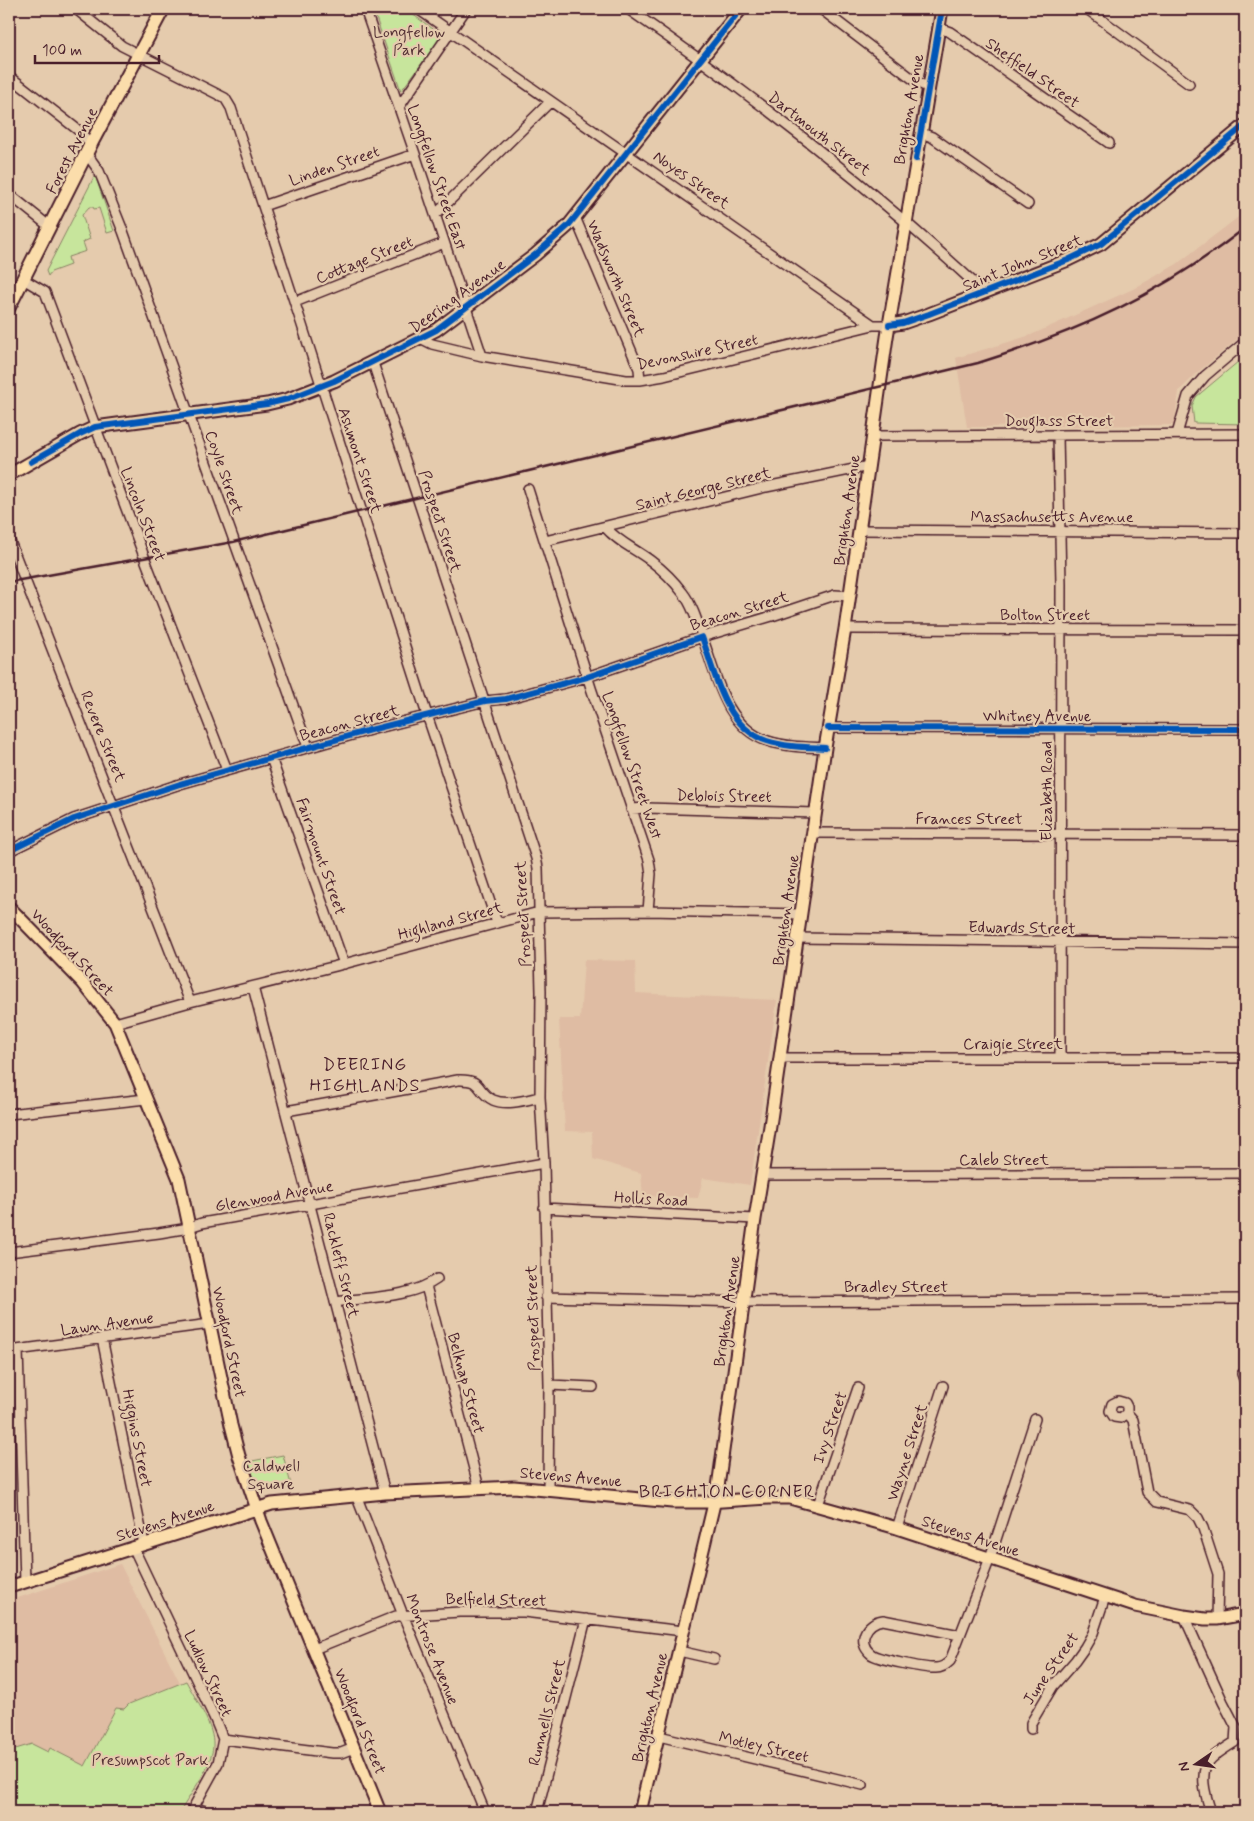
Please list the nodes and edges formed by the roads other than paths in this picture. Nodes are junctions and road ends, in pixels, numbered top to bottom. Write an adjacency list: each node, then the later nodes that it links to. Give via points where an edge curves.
1 (76, 9): 13 (street, Ashmont Street, via 122,46)
2 (163, 9): 13 (highway, Forest Avenue)
3 (365, 9): 19 (street, Longfellow Street East)
4 (418, 9): 12 (street, Noyes Street)
5 (466, 9): 12 (street)
6 (628, 9): 14 (street, Dartmouth Street)
7 (741, 9): 14 (main road, Deering Avenue)
8 (821, 9): 17 (street, via 918,83)
9 (942, 9): 11 (main road, Brighton Avenue)
10 (1087, 9): 16 (street)
11 (939, 28): 17 (main road, Brighton Avenue); 22 (street, Sheffield Street, via 950,32)
12 (451, 31): 18 (street, Noyes Street); 19 (street)
13 (139, 55): 23 (highway, Forest Avenue); 28 (street, Ashmont Street, via 228,102)
14 (701, 59): 24 (main road, Deering Avenue); 31 (street, Dartmouth Street)
15 (9, 76): 23 (street, Coyle Street, via 78,130)
16 (1189, 84)
17 (928, 87): 21 (main road, Brighton Avenue)
18 (550, 102): 24 (street, Noyes Street); 29 (street)
19 (399, 107): 25 (street, Longfellow Street East)
20 (1245, 125): 35 (main road, Saint John Street, via 1101,244)
21 (921, 133): 27 (street, via 932,137); 31 (main road, Brighton Avenue)
22 (1109, 143)
23 (89, 149): 32 (highway, Forest Avenue); 47 (street, Coyle Street)
24 (626, 152): 30 (main road, Deering Avenue); 39 (street, Noyes Street)
25 (415, 154): 28 (street, Linden Street); 29 (street, Longfellow Street East)
26 (9, 194): 32 (street)
27 (1028, 204)
28 (263, 206): 36 (street, Ashmont Street)
29 (436, 214): 33 (street, Longfellow Street East)
30 (575, 217): 38 (main road, Deering Avenue, via 535,255); 45 (street, Wadsworth Street, via 639,368)
31 (906, 222): 35 (street, Dartmouth Street); 40 (main road, Brighton Avenue)
32 (50, 227): 34 (highway, Forest Avenue)
33 (444, 243): 36 (street, Cottage Street); 38 (street, Longfellow Street East)
34 (23, 279): 37 (highway, Forest Avenue); 48 (street, Lincoln Street, via 45,292)
35 (984, 292): 40 (main road, Saint John Street, via 914,320)
36 (295, 302): 46 (street, Ashmont Street)
37 (9, 304)
38 (467, 308): 41 (main road, Deering Avenue); 43 (street, Longfellow Street East)
39 (873, 325): 40 (street, Devonshire Street); 45 (street, Devonshire Street)
40 (889, 325): 52 (main road, Brighton Avenue)
41 (422, 339): 43 (street, Devonshire Street); 44 (main road, Deering Avenue)
42 (1245, 342): 49 (street, via 1205,376 1188,396)
43 (482, 356): 45 (street, Devonshire Street)
44 (373, 363): 46 (main road, Deering Avenue); 70 (street, Prospect Street)
45 (640, 380)
46 (322, 386): 47 (main road, Deering Avenue, via 281,401); 71 (street, Ashmont Street)
47 (188, 415): 48 (main road, Deering Avenue); 75 (street, Coyle Street)
48 (95, 427): 53 (main road, Deering Avenue); 78 (street, Lincoln Street)
49 (1177, 434): 50 (street, Douglass Street); 51 (street, Douglass Street)
50 (1245, 434)
51 (1058, 435): 52 (street, Douglass Street); 60 (street, Elizabeth Road)
52 (873, 436): 55 (main road, Brighton Avenue)
53 (31, 462): 54 (main road); 56 (main road, Deering Avenue)
54 (9, 465)
55 (868, 466): 58 (street, Saint George Street, via 766,487); 59 (main road, Brighton Avenue)
56 (9, 475)
57 (528, 489): 63 (street, Longfellow Street West)
58 (605, 527): 63 (street, Saint George Street); 68 (street, via 616,540 652,562 675,583 685,595)
59 (859, 530): 60 (street, Massachusetts Avenue); 64 (main road, Brighton Avenue)
60 (1060, 531): 61 (street, Massachusetts Avenue); 66 (street, Elizabeth Road)
61 (1245, 533)
62 (9, 539): 79 (street, Revere Street)
63 (545, 542): 69 (street, Longfellow Street West)
64 (850, 596): 65 (main road, Brighton Avenue); 68 (street, Beacon Street, via 835,595)
65 (845, 629): 66 (street, Bolton Street); 72 (main road, Brighton Avenue)
66 (1061, 629): 67 (street, Bolton Street); 73 (street, Elizabeth Road)
67 (1245, 630)
68 (702, 637): 69 (street, Beacon Street); 76 (street, via 731,711 751,734 785,745)
69 (587, 677): 70 (street, Beacon Street, via 506,699); 80 (street, Longfellow Street West)
70 (485, 701): 71 (street, Beacon Street); 88 (street, Prospect Street, via 536,858)
71 (427, 716): 75 (street, Beacon Street); 90 (street, Ashmont Street)
72 (828, 728): 73 (street, Whitney Avenue); 76 (main road, Brighton Avenue)
73 (1062, 728): 74 (street, Whitney Avenue); 83 (street, Elizabeth Road)
74 (1245, 729)
75 (308, 747): 77 (street, Beacon Street)
76 (825, 748): 81 (main road, Brighton Avenue)
77 (271, 758): 78 (street, Beacon Street); 94 (street, Fairmount Street)
78 (227, 770): 79 (street, Beacon Street)
79 (114, 805): 85 (street, Beacon Street, via 69,822); 96 (street, Revere Street)
80 (631, 809): 81 (street, Deblois Street); 87 (street, Longfellow Street West, via 649,860)
81 (815, 813): 82 (main road, Brighton Avenue)
82 (813, 833): 83 (street, Frances Street); 89 (main road, Brighton Avenue)
83 (1061, 833): 84 (street, Frances Street); 92 (street, Elizabeth Road)
84 (1245, 835)
85 (9, 852)
86 (9, 906): 97 (main road, Woodford Street, via 82,982)
87 (648, 911): 88 (street, Highland Street); 89 (street, Highland Street)
88 (539, 912): 90 (street, Highland Street); 101 (street, Prospect Street)
89 (801, 914): 91 (main road, Brighton Avenue)
90 (497, 923): 94 (street, Highland Street)
91 (798, 938): 92 (street, Edwards Street); 98 (main road, Brighton Avenue)
92 (1060, 942): 93 (street, Edwards Street); 99 (street, Elizabeth Road)
93 (1245, 944)
94 (344, 964): 95 (street, Highland Street)
95 (253, 986): 96 (street, Highland Street); 103 (street, Rackleff Street)
96 (190, 1002): 97 (street, Highland Street)
97 (115, 1023): 102 (main road, Woodford Street)
98 (780, 1058): 99 (street, Craigie Street); 107 (main road, Brighton Avenue)
99 (1060, 1058): 100 (street, Craigie Street)
100 (1245, 1058)
101 (540, 1097): 103 (street, via 503,1102 492,1099 476,1083 458,1080); 105 (street, Prospect Street)
102 (146, 1099): 104 (street); 111 (main road, Woodford Street, via 179,1179)
103 (286, 1111): 108 (street, Rackleff Street)
104 (9, 1114)
105 (544, 1163): 108 (street, Glenwood Avenue); 109 (street, Prospect Street)
106 (1245, 1173): 107 (street, Caleb Street)
107 (763, 1175): 110 (main road, Brighton Avenue)
108 (310, 1204): 111 (street, Glenwood Avenue); 117 (street, Rackleff Street)
109 (544, 1208): 110 (street, Hollis Road); 115 (street, Prospect Street)
110 (755, 1219): 118 (main road, Brighton Avenue)
111 (190, 1227): 112 (street, Glenwood Avenue); 119 (main road, Woodford Street)
112 (9, 1252)
113 (437, 1279): 114 (street)
114 (426, 1286): 117 (street); 128 (street, Belknap Street)
115 (546, 1297): 118 (street, Bradley Street); 122 (street, Prospect Street)
116 (1245, 1299): 118 (street, Bradley Street)
117 (336, 1302): 130 (street, Rackleff Street)
118 (744, 1302): 132 (main road, Brighton Avenue)
119 (210, 1324): 120 (street, Lawn Avenue); 134 (main road, Woodford Street, via 231,1425)
120 (102, 1338): 121 (street, Lawn Avenue); 136 (street, Higgins Street)
121 (13, 1350): 139 (street)
122 (549, 1385): 124 (street); 129 (street, Prospect Street)
123 (942, 1386): 135 (street, Wayne Street)
124 (593, 1387)
125 (858, 1388): 133 (street, Ivy Street)
126 (1127, 1413): 146 (street, via 1134,1422 1147,1492 1157,1502 1190,1510 1203,1528 1218,1574)
127 (1035, 1419): 138 (street)
128 (479, 1488): 129 (main road, Stevens Avenue); 130 (main road, Stevens Avenue)
129 (548, 1490): 132 (main road, Stevens Avenue, via 672,1502)
130 (384, 1493): 131 (main road, Stevens Avenue)
131 (356, 1496): 134 (main road, Stevens Avenue, via 289,1501); 142 (street, Montrose Avenue)
132 (715, 1502): 133 (main road, Stevens Avenue, via 790,1498); 147 (main road, Brighton Avenue)
133 (818, 1505): 135 (main road, Stevens Avenue)
134 (257, 1508): 136 (main road, Stevens Avenue); 149 (main road, Woodford Street)
135 (897, 1528): 138 (main road, Stevens Avenue)
136 (144, 1544): 137 (main road, Stevens Avenue)
137 (133, 1547): 139 (main road, Stevens Avenue); 154 (street, Ludlow Street)
138 (990, 1558): 141 (main road, Stevens Avenue); 148 (street)
139 (25, 1582): 140 (main road, Stevens Avenue)
140 (9, 1587)
141 (1105, 1597): 144 (main road, Stevens Avenue); 152 (street, June Street, via 1085,1647 1053,1686)
142 (403, 1614): 145 (street, Belfield Street, via 495,1611); 149 (street, Belfield Street); 160 (street, Montrose Avenue)
143 (1245, 1614): 146 (main road, Stevens Avenue)
144 (1184, 1616): 146 (main road, Stevens Avenue); 163 (street, via 1236,1727 1235,1742 1210,1760 1204,1775)
145 (586, 1619): 147 (street, Belfield Street); 161 (street, Runnells Street)
146 (1217, 1619)
147 (683, 1631): 150 (main road, Brighton Avenue)
148 (960, 1635): 148 (street, via 952,1659 936,1668 877,1657 867,1650 864,1641 869,1626 883,1620)
149 (314, 1649): 155 (main road, Woodford Street)
150 (679, 1651): 151 (street); 153 (main road, Brighton Avenue)
151 (714, 1659)
152 (1031, 1728)
153 (659, 1736): 156 (street, Motley Street); 162 (main road, Brighton Avenue)
154 (223, 1739): 155 (street, via 332,1753); 157 (street, Ludlow Street, via 218,1763)
155 (354, 1748): 159 (main road, Woodford Street)
156 (863, 1785)
157 (192, 1810): 158 (street)
158 (209, 1812)
159 (380, 1812)
160 (485, 1812)
161 (537, 1812)
162 (640, 1812)
163 (1211, 1812)

